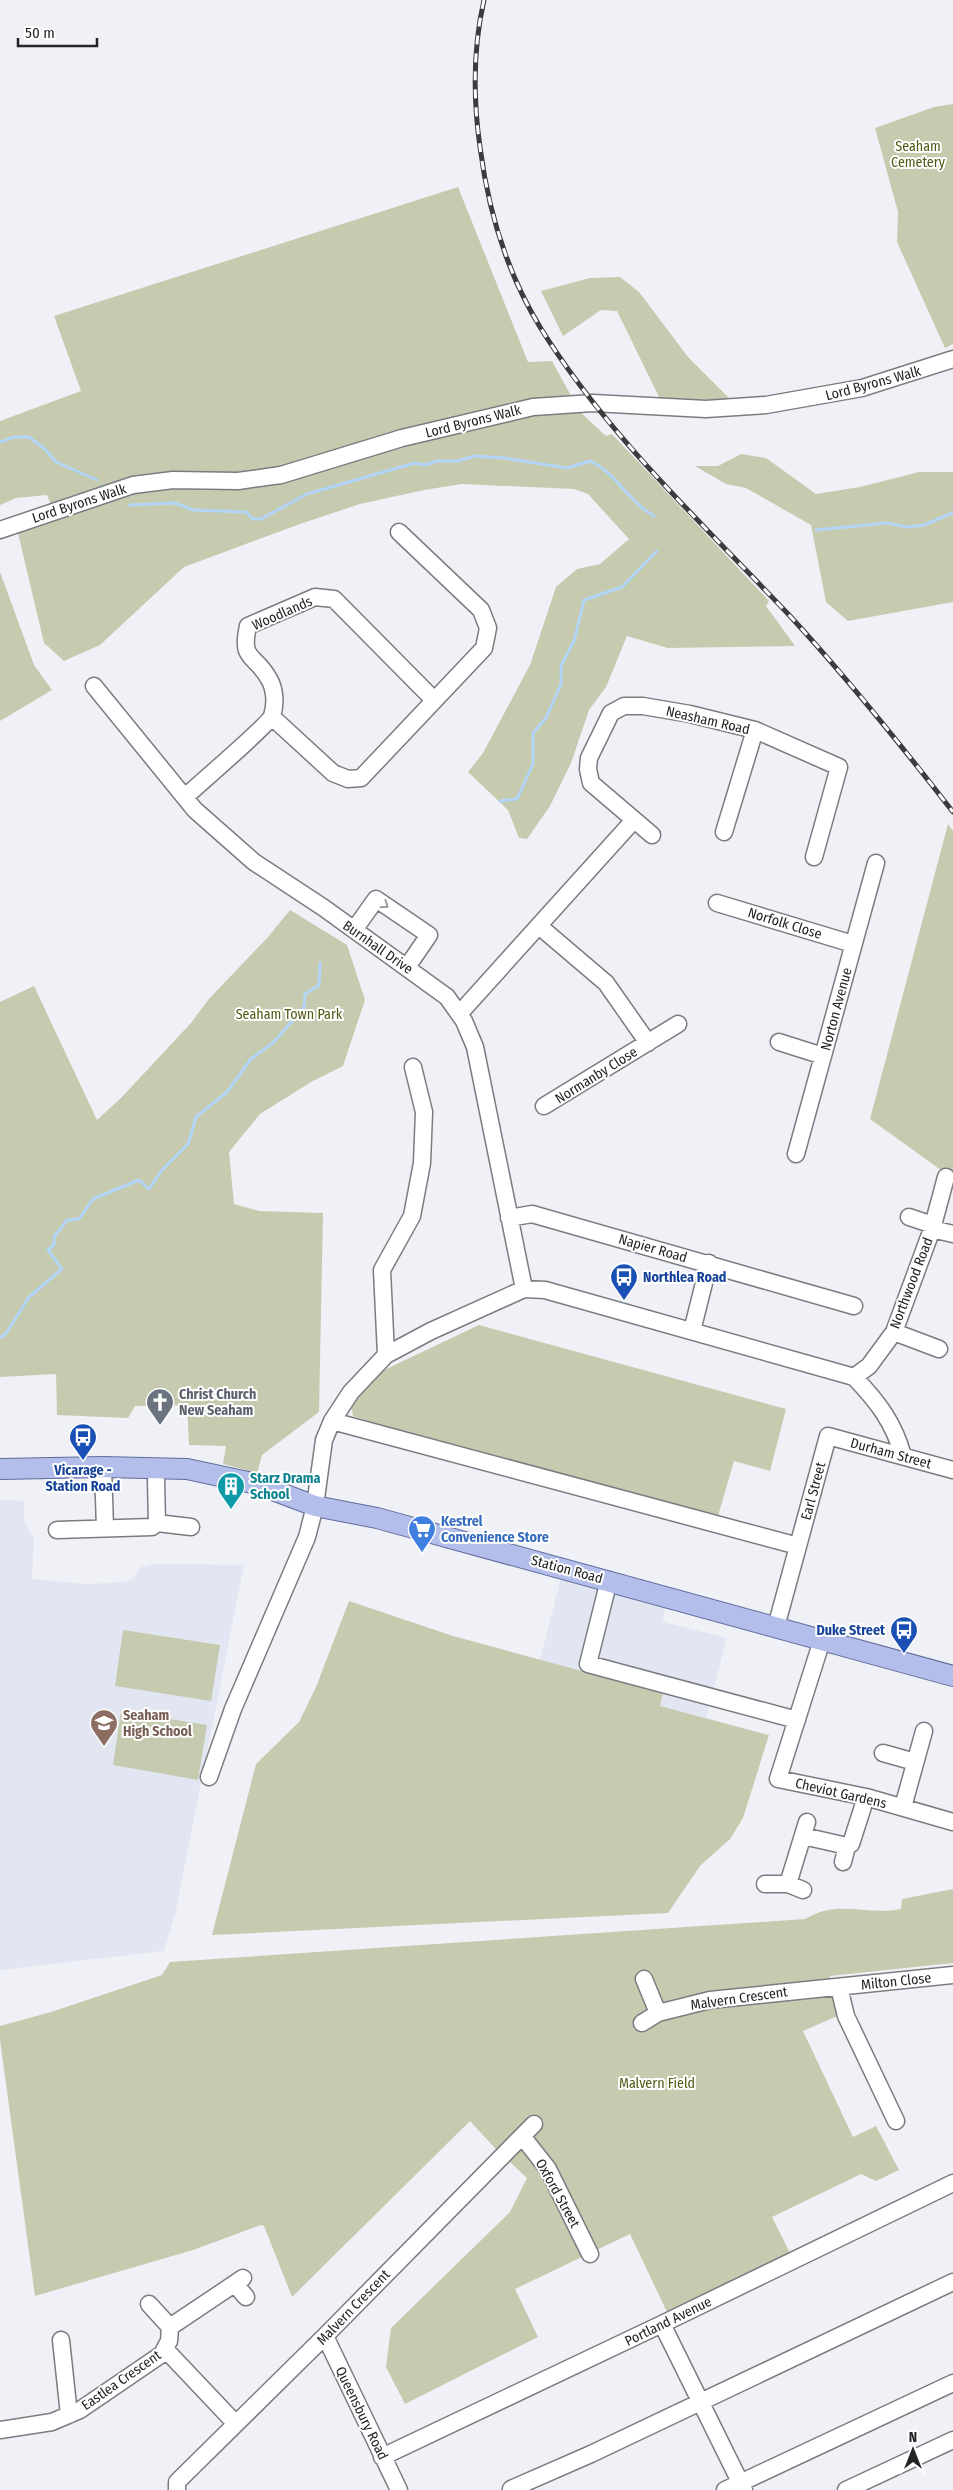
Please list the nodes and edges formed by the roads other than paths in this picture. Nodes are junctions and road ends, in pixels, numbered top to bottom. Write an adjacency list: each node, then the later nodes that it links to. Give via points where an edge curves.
1 (953, 359): 2 (street, Lord Byrons Walk, via 862,388 766,405 706,409 593,403 533,407 402,438 266,478 173,480 133,485)
2 (0, 530)
3 (399, 532): 5 (street, via 482,610 488,628 484,648)
4 (94, 686): 8 (street, Burnhall Drive)
5 (434, 700): 6 (street, via 361,778 348,779 332,774); 6 (street, Woodlands, via 334,599 315,597 248,626 244,641 247,654 268,678 275,696)
6 (272, 717): 8 (street)
7 (755, 730): 9 (street, Neasham Road, via 643,706 624,706 611,713 589,758 588,769 592,783); 10 (street); 12 (street, Neasham Road, via 839,767)
8 (185, 797): 16 (street, Burnhall Drive, via 195,810 254,862)
9 (634, 820): 11 (street, Neasham Road); 15 (street)
10 (724, 832)
11 (652, 835)
12 (814, 857)
13 (876, 863): 17 (street, Norton Avenue)
14 (717, 903): 17 (street, Norfolk Close)
15 (539, 926): 19 (street); 21 (street, Normanby Close, via 606,983)
16 (354, 930): 18 (street, Burnhall Drive); 18 (street, one-way to 18, via 376,899 429,935)
17 (854, 944): 23 (street, Norton Avenue)
18 (407, 967): 19 (street, Burnhall Drive, via 447,997)
19 (459, 1014): 29 (street, Burnhall Drive, via 475,1047)
20 (678, 1024): 21 (street, Normanby Close)
21 (648, 1042): 25 (street, Normanby Close)
22 (779, 1042): 23 (street)
23 (823, 1056): 26 (street, Norton Avenue)
24 (413, 1067): 38 (street, via 424,1112 422,1163 412,1216 382,1270)
25 (544, 1106)
26 (796, 1154)
27 (946, 1177): 30 (street, Northwood Road)
28 (909, 1217): 30 (street)
29 (509, 1218): 32 (street, Napier Road, via 532,1214); 33 (street, Burnhall Drive)
30 (933, 1227): 31 (street); 36 (street, Northwood Road)
31 (953, 1234)
32 (709, 1263): 34 (street, Napier Road); 35 (street)
33 (524, 1289): 35 (street, via 545,1290); 38 (street)
34 (854, 1306)
35 (692, 1331): 39 (street)
36 (894, 1332): 37 (street); 39 (street, Northwood Road, via 869,1366)
37 (939, 1348)
38 (386, 1355): 40 (street, via 351,1392)
39 (854, 1377): 42 (street, via 875,1398 896,1432)
40 (332, 1421): 47 (street, via 324,1440); 52 (street)
41 (828, 1436): 42 (street, Durham Street); 52 (street, Earl Street)
42 (904, 1456): 45 (street, Durham Street)
43 (103, 1467): 44 (main road, Station Road); 47 (main road, Station Road, via 156,1467 214,1474 257,1484); 50 (street)
44 (0, 1469)
45 (953, 1470)
46 (156, 1480): 48 (street)
47 (315, 1506): 53 (main road, Station Road, via 376,1518); 61 (street, via 307,1537 232,1709)
48 (157, 1523): 49 (street); 50 (street, via 152,1527)
49 (191, 1527)
50 (105, 1528): 51 (street)
51 (57, 1530)
52 (798, 1546): 54 (street, Earl Street)
53 (609, 1580): 54 (main road, Station Road); 57 (street, via 588,1664)
54 (776, 1627): 55 (main road, Station Road)
55 (822, 1640): 56 (main road, Station Road); 57 (street)
56 (953, 1676)
57 (796, 1720): 62 (street, Cheviot Gardens, via 778,1779)
58 (924, 1730): 60 (street, Cheviot Gardens)
59 (883, 1753): 60 (street)
60 (916, 1762): 63 (street, Cheviot Gardens)
61 (209, 1777)
62 (866, 1797): 63 (street, Cheviot Gardens); 65 (street, via 854,1839 845,1854 805,1829 796,1887)
63 (903, 1808): 64 (street, Cheviot Gardens)
64 (953, 1822)
65 (765, 1884)
66 (953, 1975): 68 (street, Milton Close)
67 (644, 1979): 69 (street)
68 (839, 1986): 69 (street, Malvern Crescent, via 710,2000); 71 (street, via 846,2016)
69 (658, 2013): 70 (street, Malvern Crescent)
70 (642, 2022)
71 (896, 2121)
72 (528, 2130): 74 (street, Oxford Street); 80 (street, Malvern Crescent)
73 (953, 2183): 78 (street, Portland Avenue)
74 (590, 2254)
75 (953, 2282): 84 (street)
76 (246, 2297): 79 (street, via 239,2281)
77 (150, 2304): 79 (street)
78 (662, 2324): 84 (street); 89 (street, Portland Avenue)
79 (170, 2326): 82 (street, Eastlea Crescent)
80 (325, 2336): 86 (street, Malvern Crescent); 89 (street, Queensbury Road)
81 (58, 2348): 85 (street)
82 (165, 2349): 85 (street, Eastlea Crescent, via 137,2372); 86 (street)
83 (953, 2383): 90 (street)
84 (700, 2401): 90 (street); 92 (street)
85 (69, 2415): 87 (street, Eastlea Crescent, via 52,2422)
86 (236, 2424): 91 (street, Malvern Crescent)
87 (0, 2430)
88 (953, 2440): 95 (street)
89 (382, 2457): 93 (street, Queensbury Road)
90 (742, 2486): 94 (street)
91 (174, 2487)
92 (511, 2489)
93 (399, 2490)
94 (725, 2490)
95 (846, 2490)

